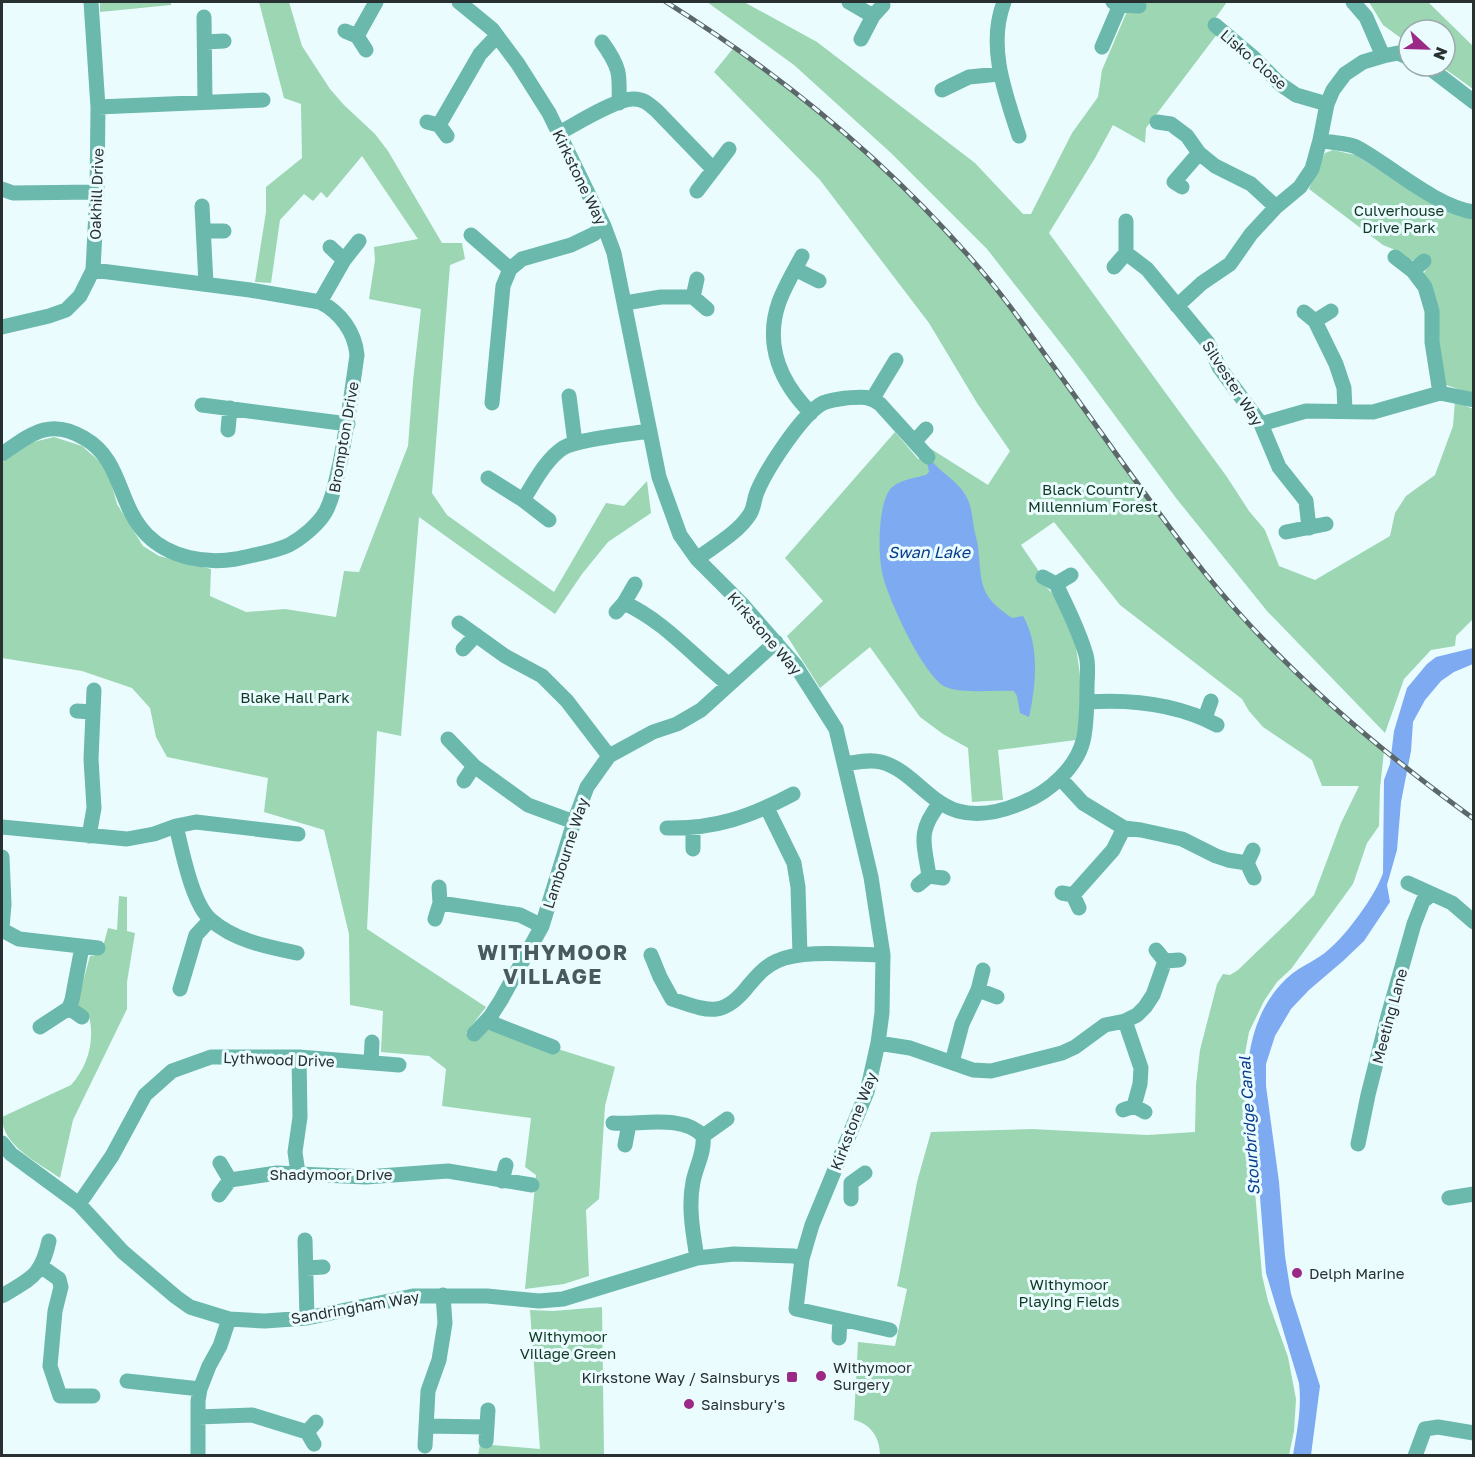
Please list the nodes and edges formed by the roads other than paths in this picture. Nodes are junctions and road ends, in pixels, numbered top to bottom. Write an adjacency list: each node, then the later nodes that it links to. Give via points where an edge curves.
1 (91, 2): 28 (street, Oakhill Drive)
2 (376, 2): 17 (street, via 351,34)
3 (459, 2): 11 (street, Kirkstone Way)
4 (849, 2): 12 (street, via 878,10)
5 (1004, 2): 20 (street, via 998,15)
6 (1353, 2): 19 (street, via 1366,17)
7 (1115, 3): 8 (street); 16 (street)
8 (1139, 6)
9 (204, 17): 14 (street)
10 (1215, 25): 27 (street, Lisko Close, via 1280,84 1296,95)
11 (497, 36): 30 (street, via 480,54); 31 (street, Kirkstone Way)
12 (861, 39)
13 (224, 41): 14 (street)
14 (205, 42): 25 (street)
15 (602, 42): 26 (street, via 620,73)
16 (1102, 47)
17 (366, 50)
18 (1397, 53): 19 (street)
19 (1383, 56): 27 (street, via 1345,74)
20 (999, 74): 22 (street, via 969,77); 32 (street)
21 (1442, 78): 23 (street)
22 (942, 90)
23 (1468, 98)
24 (263, 100): 25 (street)
25 (205, 102): 28 (street)
26 (619, 103): 31 (street); 36 (street, via 631,99 648,102)
27 (1327, 104): 33 (street)
28 (98, 107): 40 (street, Oakhill Drive)
29 (1157, 122): 35 (street, via 1171,124 1187,136)
30 (437, 128)
31 (559, 133): 45 (street, Kirkstone Way)
32 (1019, 136)
33 (1320, 140): 42 (street, via 1312,169 1300,187); 43 (street, via 1354,145 1433,196)
34 (729, 149): 36 (street)
35 (1199, 153): 37 (street, via 1174,182); 42 (street, via 1251,184)
36 (713, 169): 39 (street)
37 (1182, 187)
38 (2, 189): 40 (street, via 14,193)
39 (697, 191)
40 (98, 192): 56 (street, Oakhill Drive)
41 (202, 206): 46 (street)
42 (1276, 207): 63 (street, via 1230,264)
43 (1473, 212)
44 (1126, 221): 51 (street)
45 (604, 226): 55 (street, via 571,245 522,259); 62 (street, Kirkstone Way)
46 (204, 231): 47 (street); 59 (street)
47 (225, 231)
48 (471, 235): 55 (street)
49 (359, 241): 53 (street)
50 (330, 247): 53 (street)
51 (1126, 253): 54 (street); 63 (street, Silvester Way, via 1147,269)
52 (1395, 257): 68 (street, via 1419,266 1432,311 1432,342)
53 (344, 260): 61 (street)
54 (1114, 267)
55 (510, 269): 72 (street, via 503,286 502,387)
56 (93, 270): 59 (street); 66 (street, Oakhill Drive, via 80,296 66,310)
57 (697, 279): 60 (street)
58 (819, 281): 76 (street, via 798,262 778,305 775,324 779,366 789,387)
59 (207, 284): 61 (street)
60 (693, 297): 62 (street); 64 (street)
61 (320, 302): 77 (street, Brompton Drive, via 340,317 356,346)
62 (625, 303): 81 (street, Kirkstone Way)
63 (1177, 306): 78 (street, Silvester Way, via 1208,343 1219,367)
64 (707, 309)
65 (1331, 311): 75 (street, via 1309,317 1336,364 1344,388)
66 (2, 327)
67 (896, 360): 70 (street)
68 (1440, 393): 71 (street); 75 (street, via 1373,412)
69 (569, 396): 83 (street)
70 (873, 398): 76 (street, via 823,403); 82 (street)
71 (1473, 400)
72 (492, 403)
73 (202, 405): 74 (street)
74 (230, 408): 77 (street); 80 (street)
75 (1345, 411): 78 (street, via 1306,411)
76 (811, 413): 92 (street, via 780,453 758,491 751,513)
77 (348, 424): 84 (street, Brompton Drive, via 325,514 289,545 225,561 186,556 168,550 148,536 127,505 113,467 85,438 60,429 45,429)
78 (1261, 424): 90 (street, Silvester Way, via 1279,467 1306,501)
79 (926, 429): 82 (street)
80 (228, 430)
81 (650, 431): 83 (street); 92 (street, Kirkstone Way, via 670,509 680,535)
82 (915, 441): 85 (street)
83 (575, 443): 87 (street, via 553,457)
84 (2, 454)
85 (928, 457)
86 (488, 478): 87 (street)
87 (523, 500): 88 (street)
88 (549, 520)
89 (1326, 524): 90 (street)
90 (1309, 528): 91 (street)
91 (1286, 532)
92 (697, 559): 97 (street, Kirkstone Way)
93 (1071, 575): 102 (street, via 1049,580 1087,657)
94 (635, 584): 99 (street, via 620,607 667,629)
95 (459, 623): 96 (street)
96 (476, 635): 98 (street); 106 (street, via 504,656 542,676 567,701)
97 (776, 642): 99 (street, Lambourne Way); 107 (street, Kirkstone Way, via 836,729)
98 (463, 649)
99 (728, 684): 106 (street, Lambourne Way, via 701,710)
100 (94, 690): 104 (street)
101 (1210, 701): 102 (street, via 1211,722 1134,701)
102 (1087, 702): 109 (street, via 1082,744)
103 (76, 711): 104 (street)
104 (92, 712): 121 (street, via 94,808)
105 (448, 739): 108 (street)
106 (609, 756): 114 (street, Lambourne Way, via 587,787)
107 (845, 764): 112 (street, via 883,762); 139 (street, Kirkstone Way, via 871,877)
108 (474, 766): 110 (street); 114 (street, via 528,805)
109 (1060, 778): 112 (street, via 1033,798 1002,810 981,814 958,811); 118 (street, via 1083,803)
110 (464, 781)
111 (793, 794): 113 (street)
112 (940, 803): 125 (street, via 923,830)
113 (767, 808): 119 (street); 138 (street, via 794,863)
114 (574, 822): 134 (street, Lambourne Way)
115 (176, 826): 120 (street, via 196,822 272,824); 121 (street, via 127,839); 132 (street, via 187,869)
116 (2, 827): 121 (street)
117 (667, 828): 119 (street)
118 (1124, 828): 124 (street, via 1182,839 1228,860 1250,856); 129 (street, via 1113,850)
119 (693, 829): 122 (street)
120 (297, 834)
121 (89, 836)
122 (693, 849)
123 (2, 857): 135 (street)
124 (1254, 878)
125 (930, 880)
126 (1408, 883): 128 (street)
127 (439, 887): 130 (street)
128 (1432, 894): 133 (street, via 1452,903); 164 (street, Meeting Lane, via 1423,901 1414,924)
129 (1071, 898)
130 (440, 903): 131 (street); 134 (street, via 520,915)
131 (435, 919)
132 (210, 920): 136 (street, via 236,936); 142 (street, via 196,935)
133 (1473, 922)
134 (542, 926): 147 (street, Lambourne Way)
135 (2, 929): 145 (street, via 19,939 90,948)
136 (297, 953)
137 (651, 955): 138 (street, via 668,1006 703,1010 722,1009 742,994 761,970 777,960)
138 (800, 955): 139 (street)
139 (883, 955): 152 (street, Kirkstone Way)
140 (1166, 957): 148 (street, via 1153,995 1137,1015)
141 (983, 970): 143 (street)
142 (180, 989)
143 (978, 990): 144 (street); 155 (street, via 962,1024)
144 (997, 997)
145 (69, 1008): 146 (street); 149 (street)
146 (82, 1017)
147 (490, 1017): 150 (street, Lambourne Way); 153 (street, via 494,1024)
148 (1125, 1021): 155 (street, via 1105,1025 1062,1053 991,1071 973,1070); 158 (street, via 1140,1068)
149 (40, 1027)
150 (474, 1034)
151 (372, 1042): 156 (street)
152 (878, 1043): 155 (street, via 910,1048); 170 (street, Kirkstone Way, via 867,1092)
153 (554, 1047)
154 (299, 1057): 156 (street, Lythwood Drive); 168 (street, via 300,1117 295,1152); 179 (street, Lythwood Drive, via 212,1057 172,1071 145,1095 112,1156)
155 (952, 1062)
156 (371, 1063): 157 (street, Lythwood Drive)
157 (399, 1065)
158 (1134, 1109)
159 (728, 1119): 162 (street)
160 (613, 1123): 161 (street)
161 (629, 1124): 162 (street, via 690,1125); 165 (street)
162 (703, 1136): 182 (street, via 692,1193 691,1221)
163 (2, 1143): 179 (street, Sandringham Way, via 11,1154)
164 (1358, 1144)
165 (625, 1145)
166 (220, 1163): 171 (street)
167 (506, 1165): 172 (street)
168 (298, 1173): 171 (street, Shadymoor Drive, via 258,1174); 172 (street, Shadymoor Drive, via 366,1177 448,1171)
169 (865, 1173): 173 (street)
170 (832, 1174): 173 (street); 183 (street, Kirkstone Way)
171 (230, 1180): 176 (street)
172 (502, 1181): 174 (street, Shadymoor Drive)
173 (851, 1183): 178 (street)
174 (532, 1185)
175 (1473, 1194): 177 (street)
176 (219, 1195)
177 (1449, 1198)
178 (851, 1199)
179 (79, 1204): 190 (street, Sandringham Way, via 123,1252 176,1298 190,1307)
180 (305, 1240): 186 (street)
181 (49, 1241): 184 (street)
182 (697, 1258): 183 (street, Sandringham Way, via 734,1254); 187 (street, Sandringham Way, via 563,1299)
183 (802, 1259): 191 (street, Kirkstone Way, via 796,1309)
184 (42, 1267): 188 (street, via 35,1276); 196 (street, via 55,1274 61,1287 50,1366 60,1396)
185 (323, 1267): 186 (street)
186 (306, 1268): 189 (street)
187 (443, 1295): 189 (street, Sandringham Way, via 412,1296); 199 (street, via 445,1323 439,1360 428,1391)
188 (2, 1296)
189 (307, 1317): 190 (street, Sandringham Way)
190 (229, 1319): 195 (street)
191 (840, 1319): 192 (street); 193 (street)
192 (891, 1330)
193 (839, 1338)
194 (127, 1381): 195 (street)
195 (200, 1389): 198 (street)
196 (93, 1396)
197 (488, 1410): 199 (street, via 487,1434)
198 (198, 1417): 200 (street, via 252,1415); 203 (street)
199 (426, 1425): 202 (street)
200 (312, 1433)
201 (1473, 1433): 204 (street, via 1438,1427 1425,1429)
202 (425, 1446)
203 (198, 1455)
204 (1415, 1455)

